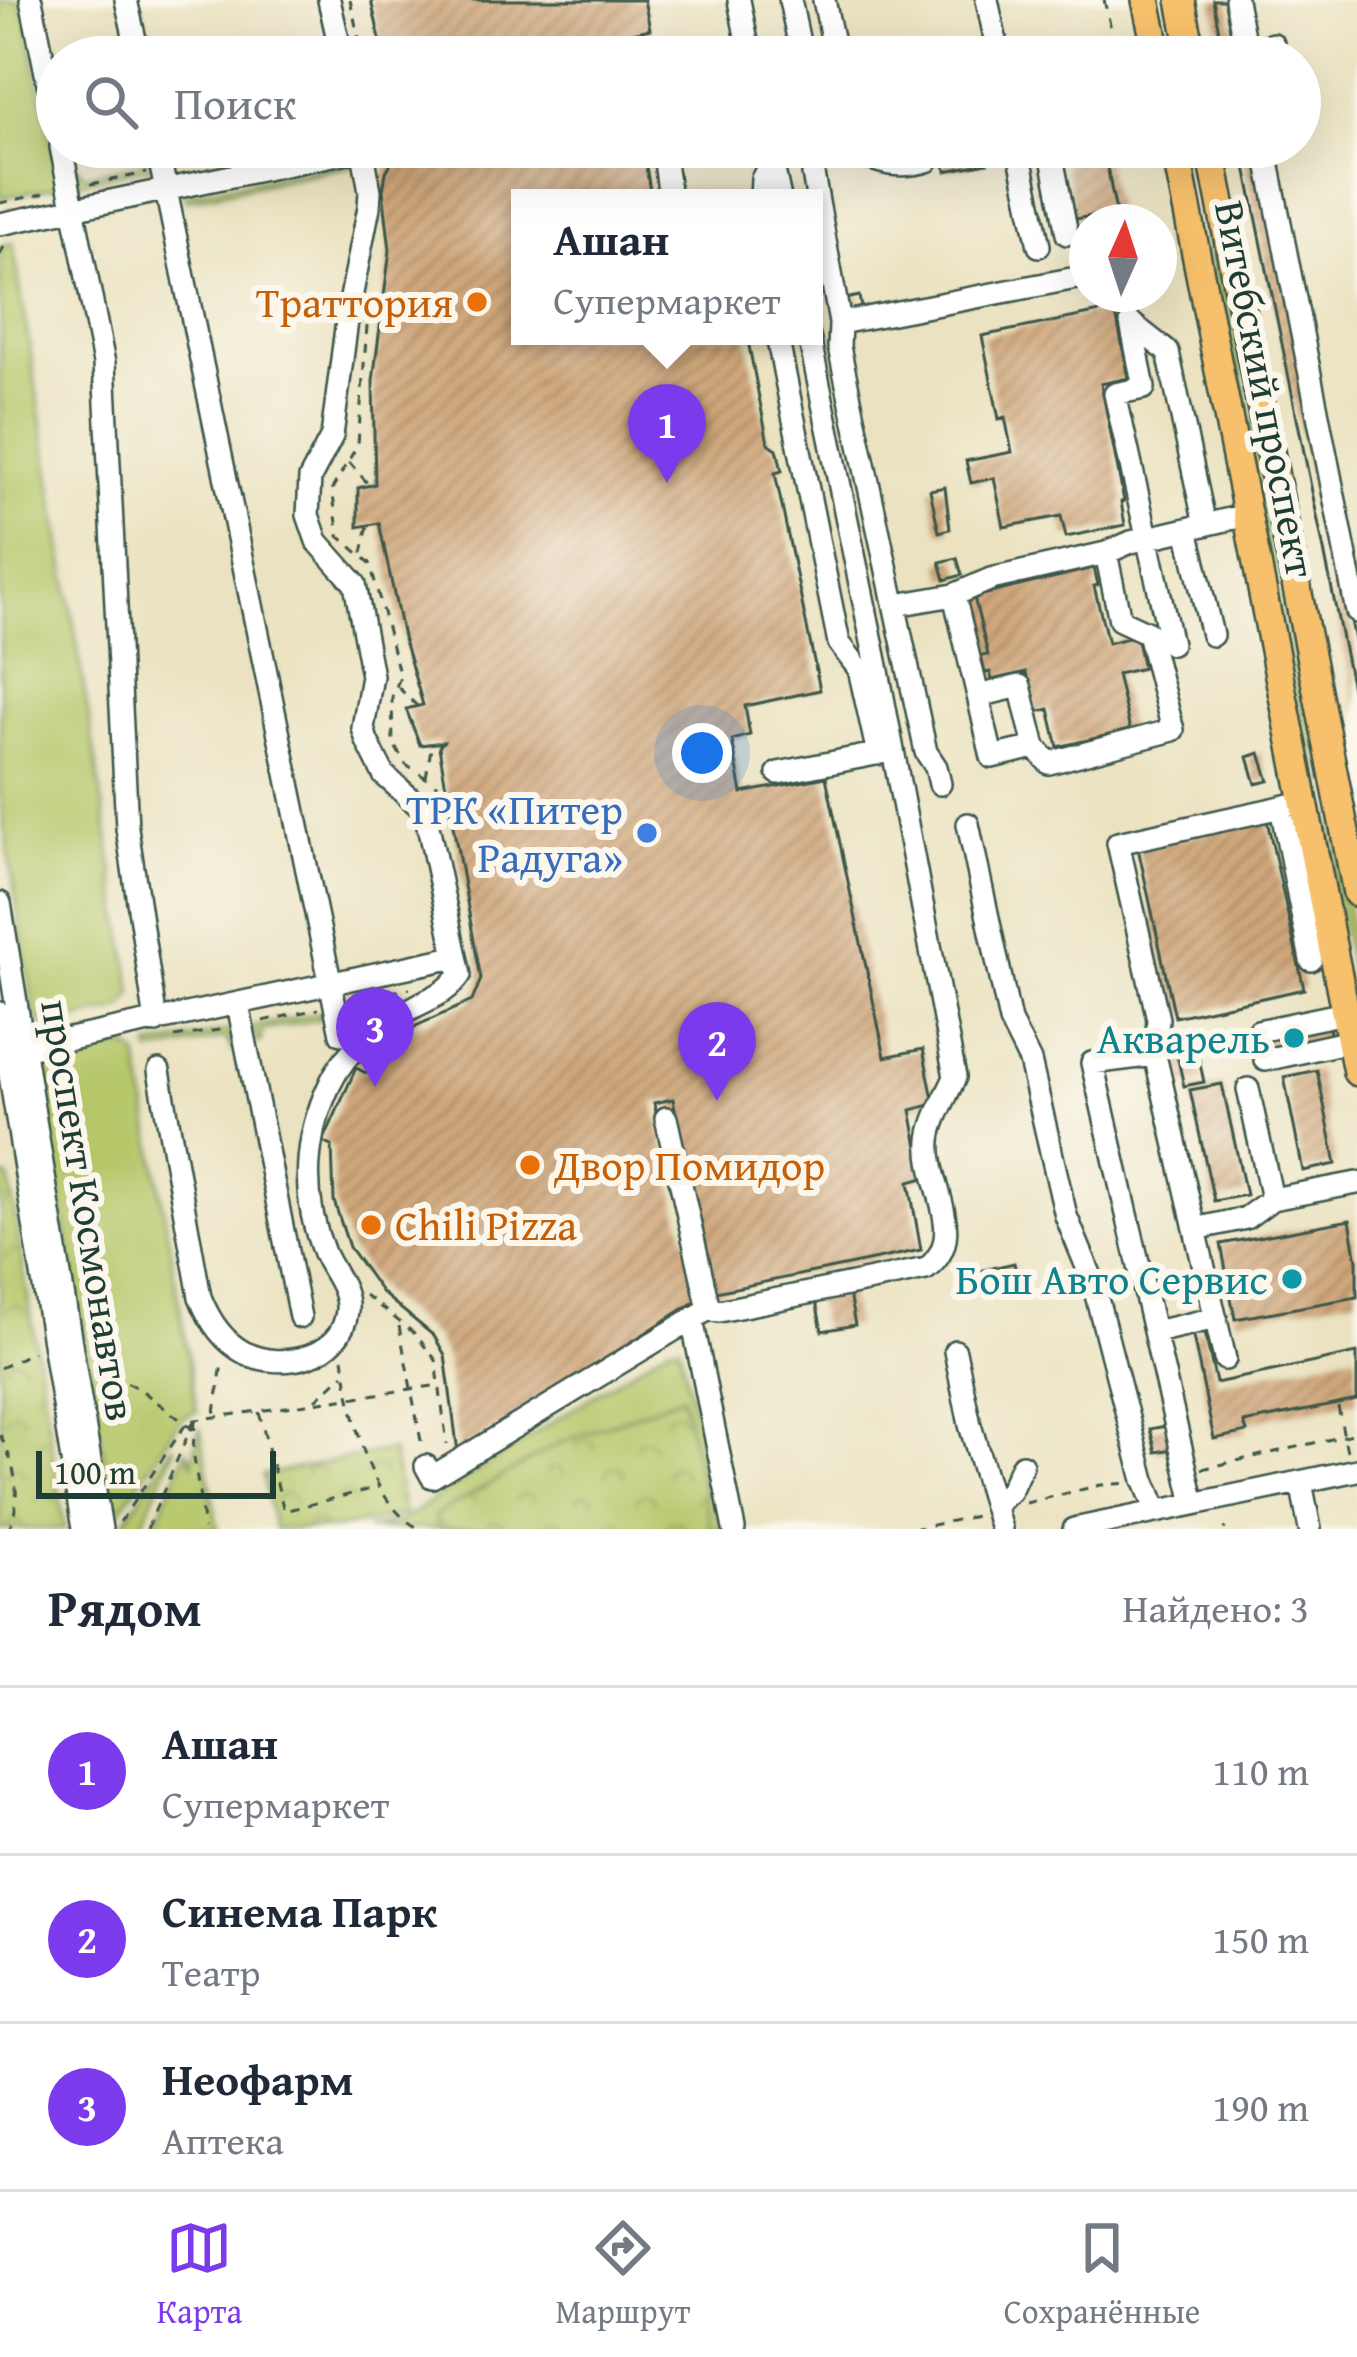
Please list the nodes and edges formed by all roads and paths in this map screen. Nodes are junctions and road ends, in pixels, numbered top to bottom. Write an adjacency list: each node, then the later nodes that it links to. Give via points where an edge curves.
1 (31, 0): 13 (street)
2 (126, 0): 14 (street)
3 (329, 0): 15 (street)
4 (350, 0): 16 (path)
5 (739, 0): 17 (street)
6 (790, 0): 18 (street)
7 (824, 0): 19 (street)
8 (987, 0): 20 (street)
9 (1104, 0): 21 (path)
10 (1146, 0): 22 (main road)
11 (1181, 0): 23 (main road)
12 (1244, 4): 24 (street)
13 (38, 36)
14 (134, 36)
15 (337, 36)
16 (358, 36)
17 (746, 36)
18 (798, 36)
19 (832, 36)
20 (995, 36)
21 (1111, 36)
22 (1154, 36)
23 (1188, 36)
24 (1246, 36)
25 (64, 168): 35 (street)
26 (162, 168): 34 (street)
27 (269, 168): 34 (street)
28 (364, 168): 76 (street, via 369,207 332,436 310,478 308,515 317,541 355,584 372,676 363,728 384,775 427,820)
29 (1022, 168): 40 (street)
30 (1054, 168): 39 (street)
31 (1179, 168): 49 (main road, Витебский проспект)
32 (1214, 168): 74 (main road, Витебский проспект)
33 (1276, 168): 50 (street)
34 (166, 190): 35 (street); 79 (street)
35 (68, 200): 36 (path); 38 (street); 83 (street, via 104,363 128,828)
36 (0, 203)
37 (823, 229): 44 (street)
38 (4, 232): 41 (path)
39 (1067, 234)
40 (1039, 246)
41 (0, 255)
42 (1069, 280): 44 (street)
43 (368, 310): 47 (path, via 358,444)
44 (840, 323): 58 (street)
45 (780, 345): 67 (street, via 839,644 859,669)
46 (811, 345): 67 (street)
47 (348, 461): 48 (path); 55 (path, via 332,489 339,536)
48 (369, 485)
49 (1247, 515): 52 (street); 71 (main road, Витебский проспект)
50 (1348, 521): 56 (street)
51 (368, 525): 55 (path)
52 (1196, 527): 53 (street); 53 (street, via 1168,352 1131,323 1144,388 1115,394); 60 (street)
53 (1147, 539): 54 (street); 61 (street)
54 (1106, 554): 57 (street); 66 (street, via 1120,620 1148,633 1173,730 1048,763)
55 (361, 555): 62 (path, via 370,563)
56 (1352, 561): 59 (street)
57 (954, 595): 58 (street); 63 (street)
58 (896, 605): 70 (street)
59 (1356, 608)
60 (1212, 634)
61 (1171, 644)
62 (396, 686): 64 (path); 69 (path, via 393,743)
63 (978, 696): 66 (street, via 1021,686); 66 (street, via 992,757)
64 (417, 706)
65 (432, 743): 69 (path)
66 (1035, 747)
67 (885, 753): 68 (street); 100 (street, via 955,1077 930,1141 944,1249 926,1268)
68 (778, 773)
69 (426, 779): 72 (path, via 438,786)
70 (940, 784)
71 (1293, 804): 77 (street); 81 (main road, Витебский проспект); 88 (street, via 1118,843 1158,1019)
72 (442, 807)
73 (968, 824): 128 (street, via 1010,1021 1030,1061)
74 (1357, 893)
75 (0, 903): 87 (street, проспект Космонавтов)
76 (455, 957): 79 (street); 105 (street, via 460,975 452,987 371,1033 346,1057 316,1119 308,1180 322,1249 346,1297 340,1335 314,1356 278,1359)
77 (1310, 959)
78 (424, 984): 79 (path)
79 (333, 998): 82 (street); 82 (path); 85 (street)
80 (0, 1013): 87 (street, проспект Космонавтов)
81 (1346, 1013): 84 (street); 86 (main road, Витебский проспект)
82 (244, 1014): 83 (street); 101 (street)
83 (156, 1022): 87 (street)
84 (1258, 1031)
85 (341, 1034)
86 (1351, 1041): 89 (street); 91 (main road, Витебский проспект)
87 (15, 1051): 94 (street, проспект Космонавтов)
88 (1155, 1055): 98 (street); 104 (street, via 1092,1063)
89 (1265, 1060)
90 (159, 1071): 105 (street, via 200,1298)
91 (1357, 1072)
92 (1248, 1089): 97 (street)
93 (666, 1118): 100 (street)
94 (34, 1169): 95 (street); 135 (street, проспект Космонавтов); 136 (street, проспект Космонавтов)
95 (0, 1171)
96 (1357, 1183): 97 (street)
97 (1272, 1199): 98 (street, via 1246,1218)
98 (1195, 1229): 102 (street)
99 (364, 1294): 103 (path)
100 (700, 1314): 125 (street); 141 (street)
101 (300, 1317)
102 (1216, 1318): 104 (street); 108 (street)
103 (399, 1324): 111 (path, via 430,1349); 112 (path)
104 (1155, 1332): 127 (street)
105 (226, 1340): 117 (path)
106 (41, 1351): 110 (path)
107 (955, 1351): 133 (street)
108 (1225, 1359)
109 (94, 1364): 119 (path)
110 (0, 1369)
111 (440, 1385): 112 (path); 125 (path)
112 (410, 1389): 113 (path); 124 (path)
113 (352, 1398): 114 (path); 114 (path, via 346,1372); 130 (path, via 364,1460)
114 (314, 1402): 116 (path)
115 (1338, 1407): 122 (path)
116 (259, 1410): 117 (path); 130 (path, via 284,1511)
117 (215, 1415): 118 (path)
118 (195, 1419): 119 (path); 119 (path)
119 (190, 1427): 137 (path); 138 (path); 139 (path)
120 (1357, 1432): 122 (path)
121 (0, 1435): 134 (path, via 16,1487)
122 (1344, 1436): 126 (path); 127 (path)
123 (1022, 1465): 133 (street)
124 (426, 1466): 125 (street, via 432,1478)
125 (450, 1466)
126 (1354, 1470): 129 (street)
127 (1187, 1472): 131 (street)
128 (1144, 1480): 132 (street); 133 (path)
129 (1301, 1481): 131 (street); 144 (street)
130 (380, 1486): 140 (path, via 406,1523)
131 (1193, 1504): 132 (street)
132 (1157, 1511): 143 (street)
133 (997, 1515): 142 (path)
134 (9, 1529)
135 (83, 1529)
136 (101, 1529)
137 (116, 1529)
138 (147, 1529)
139 (204, 1529)
140 (421, 1529)
141 (734, 1529)
142 (913, 1529)
143 (1073, 1529)
144 (1310, 1529)

